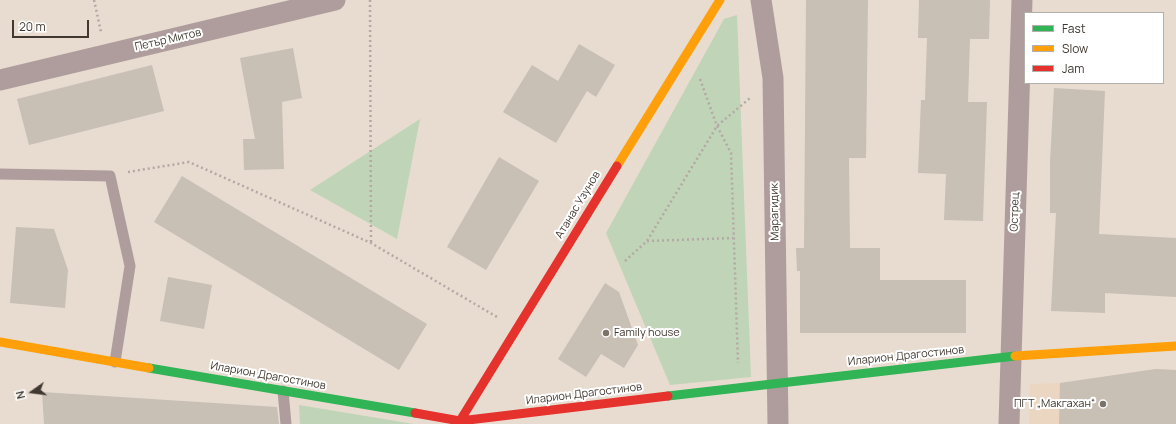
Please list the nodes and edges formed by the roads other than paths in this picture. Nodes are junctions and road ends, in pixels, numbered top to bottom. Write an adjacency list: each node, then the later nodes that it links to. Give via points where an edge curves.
1 (335, 0): 5 (street, Петър Митов)
2 (720, 0): 14 (street, Атанас Узунов)
3 (761, 0): 11 (street, Марагидик, via 773,78)
4 (1022, 0): 9 (street, Острец)
5 (0, 80)
6 (0, 174): 10 (lane, via 110,176 130,266)
7 (0, 342): 10 (street, Иларион Драгостинов)
8 (1176, 346): 9 (street, Иларион Драгостинов)
9 (1011, 356): 11 (street, Иларион Драгостинов); 17 (street, Острец)
10 (115, 362): 12 (street, Иларион Драгостинов)
11 (778, 382): 13 (street, Иларион Драгостинов); 16 (street, Марагидик)
12 (283, 391): 14 (street, Иларион Драгостинов); 15 (lane)
13 (545, 417): 14 (street, Иларион Драгостинов)
14 (459, 422)
15 (286, 424)
16 (778, 424)
17 (1009, 424)

